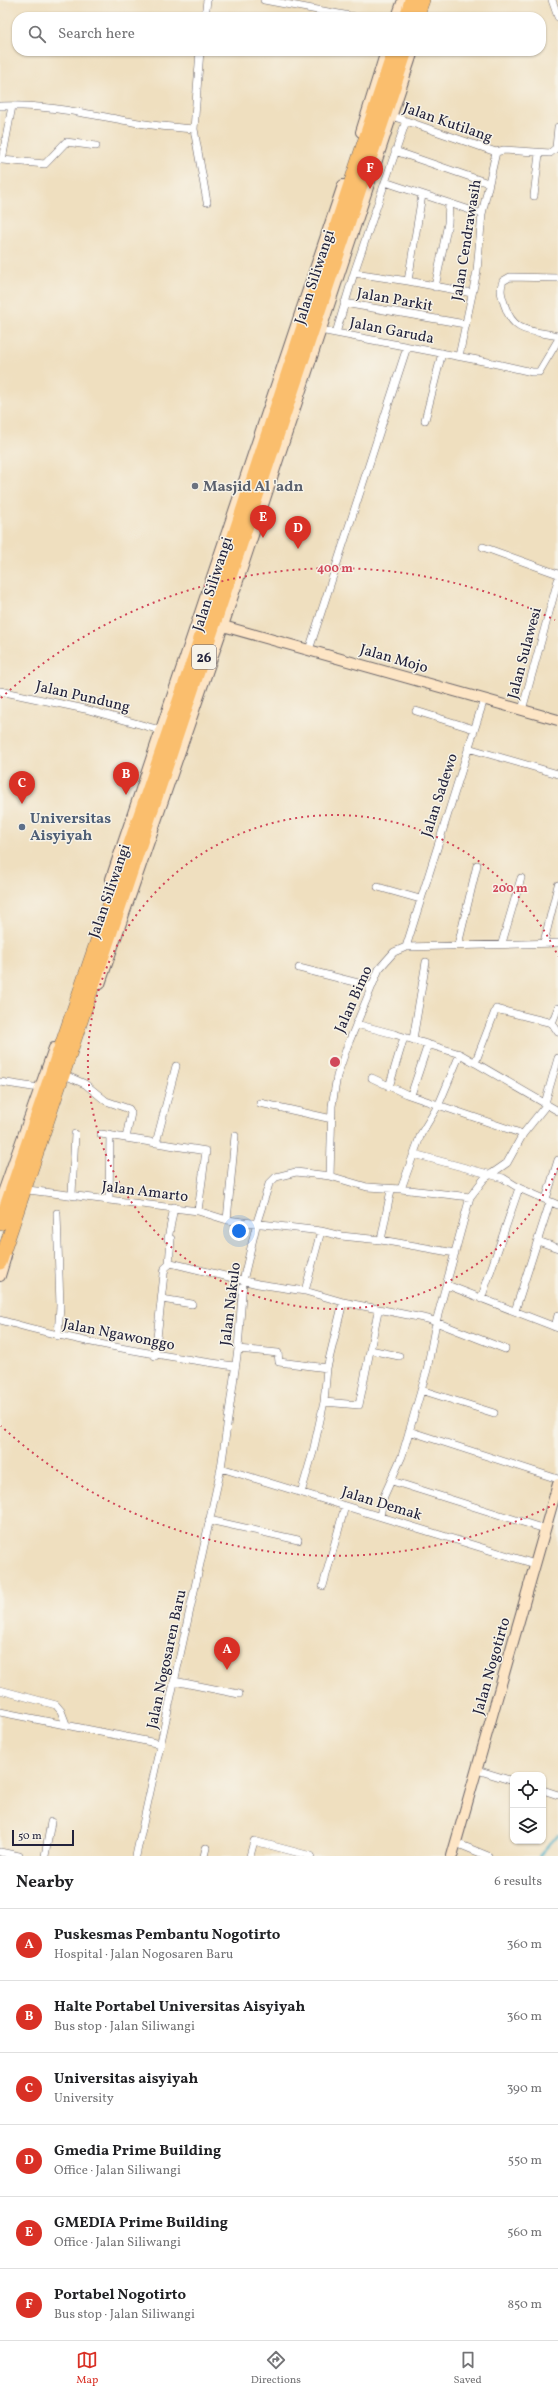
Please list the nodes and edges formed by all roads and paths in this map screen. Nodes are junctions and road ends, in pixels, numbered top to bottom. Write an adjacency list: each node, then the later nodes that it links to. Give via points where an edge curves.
1 (207, 0): 8 (street)
2 (264, 0): 9 (street)
3 (403, 0): 10 (street)
4 (411, 0): 11 (highway)
5 (422, 0): 12 (highway)
6 (429, 0): 13 (street)
7 (552, 0): 14 (street)
8 (205, 12)
9 (328, 12)
10 (399, 12)
11 (407, 12)
12 (418, 12)
13 (425, 12)
14 (558, 17)
15 (200, 56): 25 (street)
16 (384, 56): 48 (street)
17 (393, 56): 38 (highway, Jalan Siliwangi / 26)
18 (405, 56): 23 (highway, Jalan Siliwangi / 26)
19 (411, 56): 23 (street)
20 (0, 106): 21 (street)
21 (12, 106): 25 (street, via 61,108 132,122); 31 (street)
22 (406, 121): 23 (street, Jalan Kutilang); 28 (street); 29 (street, Jalan Kutilang)
23 (387, 123): 38 (highway, Jalan Siliwangi / 26); 47 (street)
24 (558, 127): 26 (street)
25 (194, 129): 36 (street)
26 (557, 144): 30 (street, via 550,153)
27 (96, 146): 31 (street, via 66,142 45,164)
28 (395, 151): 32 (street); 33 (street)
29 (496, 152): 30 (street, via 504,150); 33 (street, Jalan Cendrawasih)
30 (539, 154): 35 (street)
31 (1, 160)
32 (385, 182): 34 (street); 41 (street)
33 (488, 183): 39 (street, Jalan Cendrawasih)
34 (422, 195): 37 (street); 43 (street)
35 (534, 196)
36 (207, 202)
37 (448, 203): 39 (street); 44 (street, via 448,223)
38 (348, 210): 40 (highway, Jalan Siliwangi / 26)
39 (482, 214): 45 (street, Jalan Cendrawasih, via 477,271)
40 (340, 234): 47 (highway, Jalan Siliwangi / 26); 48 (highway, Jalan Siliwangi / 26)
41 (354, 273): 43 (street); 46 (street)
42 (558, 278): 52 (street, via 510,277 503,281 500,287 509,319 516,326)
43 (408, 281): 44 (street)
44 (435, 286): 45 (street)
45 (472, 293): 49 (street, Jalan Cendrawasih)
46 (344, 303): 49 (street, Jalan Parkit); 51 (street)
47 (322, 313): 50 (street); 65 (highway, Jalan Siliwangi / 26)
48 (300, 323): 63 (highway, Jalan Siliwangi / 26)
49 (465, 324): 56 (street, Jalan Cendrawasih)
50 (320, 330): 51 (street, Jalan Garuda); 61 (street)
51 (336, 333): 54 (street, Jalan Garuda)
52 (558, 336)
53 (558, 340): 56 (street, Jalan Garuda, via 539,372)
54 (407, 347): 55 (street, Jalan Garuda); 62 (street)
55 (442, 353): 56 (street, Jalan Garuda); 57 (street)
56 (459, 356)
57 (425, 420)
58 (483, 547): 59 (street)
59 (558, 574)
60 (558, 580): 67 (street, Jalan Sulawesi)
61 (223, 626): 62 (street, Jalan Mojo); 65 (street)
62 (309, 650): 66 (street, Jalan Mojo)
63 (190, 656): 71 (street); 116 (highway, Jalan Siliwangi / 26)
64 (0, 691): 71 (street, Jalan Pundung, via 85,709)
65 (196, 692): 98 (street, via 111,953); 142 (highway, Jalan Siliwangi / 26)
66 (484, 699): 67 (street, Jalan Mojo); 70 (street, Jalan Sadewo)
67 (522, 710): 69 (street, Jalan Mojo)
68 (416, 711): 70 (street)
69 (558, 720)
70 (474, 729): 72 (street, Jalan Sadewo)
71 (160, 730): 102 (street, via 76,985)
72 (468, 748): 73 (street); 78 (street, Jalan Sadewo)
73 (558, 774)
74 (477, 865): 82 (street)
75 (521, 878): 80 (street)
76 (558, 885): 79 (street)
77 (378, 887): 78 (street)
78 (420, 899): 83 (street, Jalan Sadewo)
79 (544, 942): 80 (street, Jalan Bimo); 81 (street, Jalan Bimo)
80 (502, 943): 82 (street, Jalan Bimo)
81 (558, 943)
82 (458, 944): 83 (street, Jalan Bimo)
83 (406, 947): 86 (street, Jalan Bimo, via 394,952 386,960)
84 (426, 962): 92 (street)
85 (299, 968): 86 (street)
86 (370, 986): 89 (street, Jalan Bimo)
87 (558, 1008): 88 (street)
88 (552, 1023): 90 (street); 96 (street, via 496,1009)
89 (356, 1024): 91 (street); 108 (street, Jalan Bimo, via 337,1076)
90 (558, 1032)
91 (404, 1036): 92 (street); 101 (street)
92 (413, 1039): 93 (street)
93 (428, 1044): 94 (street); 103 (street)
94 (460, 1054): 96 (street); 106 (street)
95 (558, 1058): 105 (street)
96 (475, 1063): 105 (street)
97 (176, 1066): 115 (street)
98 (67, 1076): 114 (street, via 85,1084 106,1101 129,1109 131,1113); 123 (street)
99 (372, 1078): 101 (street)
100 (0, 1082): 102 (street)
101 (389, 1087): 103 (street)
102 (39, 1088): 116 (street)
103 (410, 1095): 106 (street)
104 (260, 1103): 108 (street)
105 (546, 1103): 107 (street); 111 (street)
106 (439, 1104): 111 (street); 117 (street, via 421,1134)
107 (558, 1111)
108 (332, 1119): 120 (street, Jalan Bimo)
109 (75, 1134): 125 (street)
110 (101, 1134): 112 (street)
111 (523, 1134): 119 (street, via 507,1163)
112 (110, 1135): 114 (street); 127 (street)
113 (235, 1136): 134 (street)
114 (126, 1138): 115 (street)
115 (156, 1143): 132 (street, via 199,1149 207,1153)
116 (20, 1151): 128 (street); 136 (highway, Jalan Siliwangi / 26)
117 (414, 1154): 119 (street); 122 (street)
118 (558, 1160): 129 (street)
119 (493, 1174): 121 (street); 126 (street, via 484,1179)
120 (330, 1176): 124 (street, Jalan Nakulo, via 367,1187); 135 (street, Jalan Nakulo, via 296,1172 276,1177 270,1184)
121 (519, 1188): 129 (street); 149 (street)
122 (401, 1189): 124 (street, Jalan Nakulo); 126 (street, Jalan Nakulo)
123 (28, 1190): 125 (street, Jalan Amarto); 144 (street)
124 (391, 1190): 138 (street)
125 (72, 1194): 127 (street, Jalan Amarto)
126 (470, 1197): 141 (street)
127 (109, 1199): 131 (street, Jalan Amarto)
128 (0, 1201)
129 (548, 1201): 130 (street); 139 (street)
130 (558, 1205)
131 (174, 1207): 132 (street, Jalan Amarto); 143 (street, via 168,1239 171,1239)
132 (198, 1211): 134 (street, Jalan Amarto)
133 (57, 1213): 158 (street, via 60,1306)
134 (227, 1220): 135 (street, Jalan Amarto)
135 (257, 1222): 137 (street, Jalan Amarto); 145 (street, Jalan Nakulo)
136 (0, 1224)
137 (321, 1231): 138 (street, Jalan Amarto); 147 (street)
138 (381, 1240): 141 (street, Jalan Amarto)
139 (538, 1241): 140 (street); 153 (street)
140 (558, 1248)
141 (455, 1253): 146 (street)
142 (0, 1263)
143 (169, 1264): 145 (street); 148 (street, via 165,1268)
144 (0, 1276)
145 (243, 1281): 147 (street); 159 (street, Jalan Nakulo)
146 (447, 1286): 149 (street); 156 (street)
147 (305, 1291): 150 (street)
148 (162, 1299): 151 (street); 162 (street)
149 (481, 1299): 153 (street)
150 (343, 1302): 152 (street); 165 (street)
151 (192, 1304)
152 (378, 1311): 156 (street); 161 (street)
153 (515, 1311): 157 (street)
154 (558, 1315): 157 (street)
155 (0, 1320): 158 (street, Jalan Ngawonggo)
156 (436, 1322): 160 (street); 166 (street)
157 (556, 1328)
158 (58, 1336): 162 (street, Jalan Ngawonggo)
159 (238, 1349): 164 (street, Jalan Nakulo); 165 (street, via 278,1353 279,1362)
160 (506, 1349)
161 (370, 1350): 163 (street); 167 (street, via 359,1405)
162 (155, 1356): 164 (street, Jalan Ngawonggo)
163 (399, 1356)
164 (234, 1366): 170 (street, Jalan Nakulo)
165 (327, 1368): 167 (street)
166 (421, 1390): 168 (street); 169 (street)
167 (324, 1402): 174 (street)
168 (494, 1413)
169 (409, 1431): 171 (street); 172 (street)
170 (220, 1468): 174 (street, Jalan Demak); 177 (street, Jalan Nogosaren Baru)
171 (558, 1479)
172 (392, 1481): 176 (street, via 384,1496); 178 (street)
173 (558, 1484): 178 (street, Jalan Nogotirto)
174 (301, 1493): 175 (street, Jalan Demak)
175 (345, 1506): 176 (street, Jalan Demak); 181 (street)
176 (380, 1516): 180 (street, Jalan Demak)
177 (209, 1520): 179 (street); 182 (street, Jalan Nogosaren Baru)
178 (545, 1528): 180 (street, Jalan Nogotirto)
179 (298, 1540)
180 (535, 1564): 188 (street, Jalan Nogotirto)
181 (323, 1586)
182 (174, 1681): 184 (street); 187 (street, Jalan Nogosaren Baru)
183 (0, 1690): 186 (street, via 56,1705)
184 (239, 1694)
185 (0, 1712): 186 (street)
186 (66, 1724): 187 (street)
187 (161, 1744): 198 (street, Jalan Nogosaren Baru)
188 (477, 1770): 189 (street); 193 (street, Jalan Nogotirto)
189 (510, 1780)
190 (546, 1791): 191 (street)
191 (558, 1794)
192 (51, 1822): 197 (street)
193 (456, 1843): 202 (street, Jalan Nogotirto); 203 (street)
194 (206, 1848): 199 (street)
195 (0, 1852): 196 (street)
196 (15, 1856)
197 (45, 1856)
198 (136, 1856)
199 (204, 1856)
200 (250, 1856): 201 (street, via 254,1841)
201 (311, 1856)
202 (452, 1856)
203 (488, 1856)

